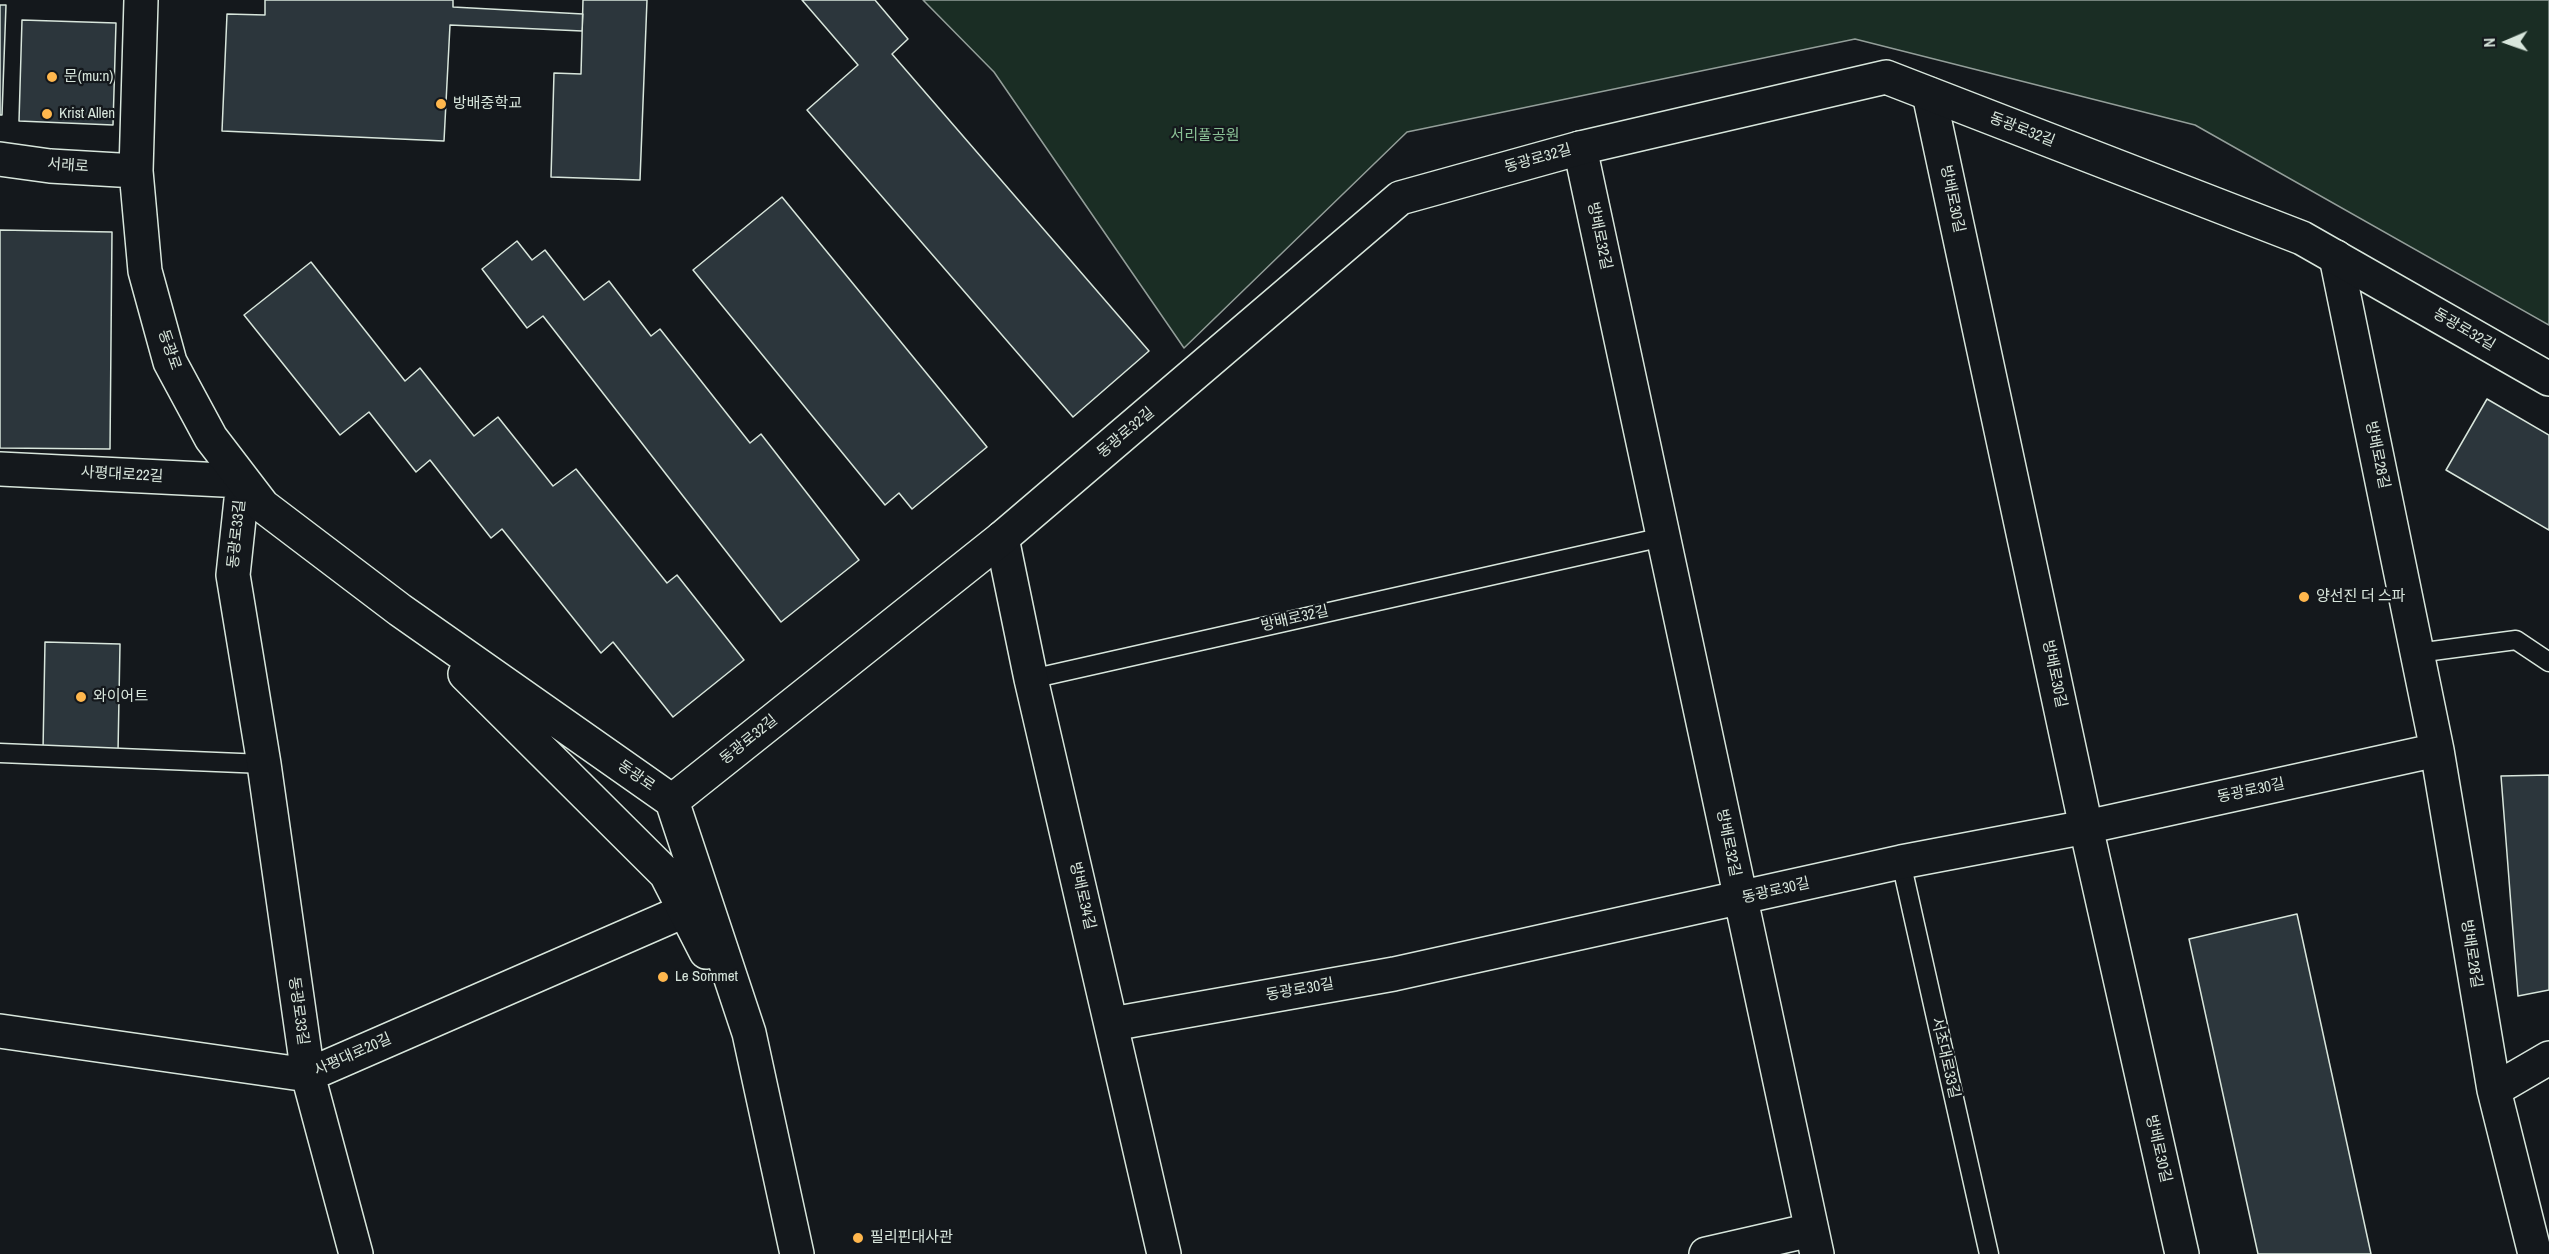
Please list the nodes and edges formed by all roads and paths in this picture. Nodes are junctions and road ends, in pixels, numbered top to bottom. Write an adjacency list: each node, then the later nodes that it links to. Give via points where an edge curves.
1 (141, 0): 5 (street, 동광로)
2 (1929, 94): 3 (street, 동광로32길, via 1886,77); 6 (street, 동광로32길, via 2302,238); 20 (street, 방배로30길)
3 (1580, 148): 10 (street, 방배로32길); 11 (street, 동광로32길, via 1400,198)
4 (0, 159): 5 (street, 서래로)
5 (136, 171): 9 (street, 동광로, via 145,270 171,362 211,438)
6 (2336, 257): 7 (street, 동광로32길); 13 (street, 방배로28길)
7 (2549, 379)
8 (0, 469): 9 (street, 사평대로22길)
9 (243, 481): 12 (street, 동광로, via 263,506); 18 (street, 동광로33길, via 233,575)
10 (1663, 537): 15 (lane, 방배로32길); 22 (street, 방배로32길)
11 (1002, 538): 15 (street, 방배로34길); 19 (street, 동광로32길)
12 (400, 610): 19 (street, 동광로); 23 (street, 동광로, via 666,874)
13 (2417, 652): 14 (lane, via 2516,640); 16 (street, 방배로28길)
14 (2549, 662)
15 (1031, 679): 24 (street, 방배로34길)
16 (2437, 750): 20 (street, 동광로30길); 29 (street, 방배로28길)
17 (0, 753): 18 (lane)
18 (264, 764): 28 (street, 동광로33길)
19 (672, 801): 26 (street, 동광로)
20 (2086, 827): 21 (street, 동광로30길); 36 (street, 방배로30길)
21 (1901, 862): 22 (street, 동광로30길); 35 (lane, 서초대로33길)
22 (1740, 899): 24 (street, 동광로30길, via 1394,974); 30 (street, 방배로32길)
23 (684, 911): 26 (street, 동광로); 28 (street, 사평대로20길)
24 (1112, 1024): 33 (street, 방배로34길)
25 (0, 1031): 28 (street, 사평대로20길)
26 (749, 1034): 32 (street, 동광로)
27 (2549, 1058): 29 (street)
28 (308, 1075): 31 (street, 동광로33길)
29 (2494, 1090): 37 (street, 방배로28길)
30 (1814, 1242): 34 (street)
31 (356, 1254)
32 (797, 1254)
33 (1164, 1254)
34 (1706, 1254)
35 (1989, 1254)
36 (2182, 1254)
37 (2535, 1254)

